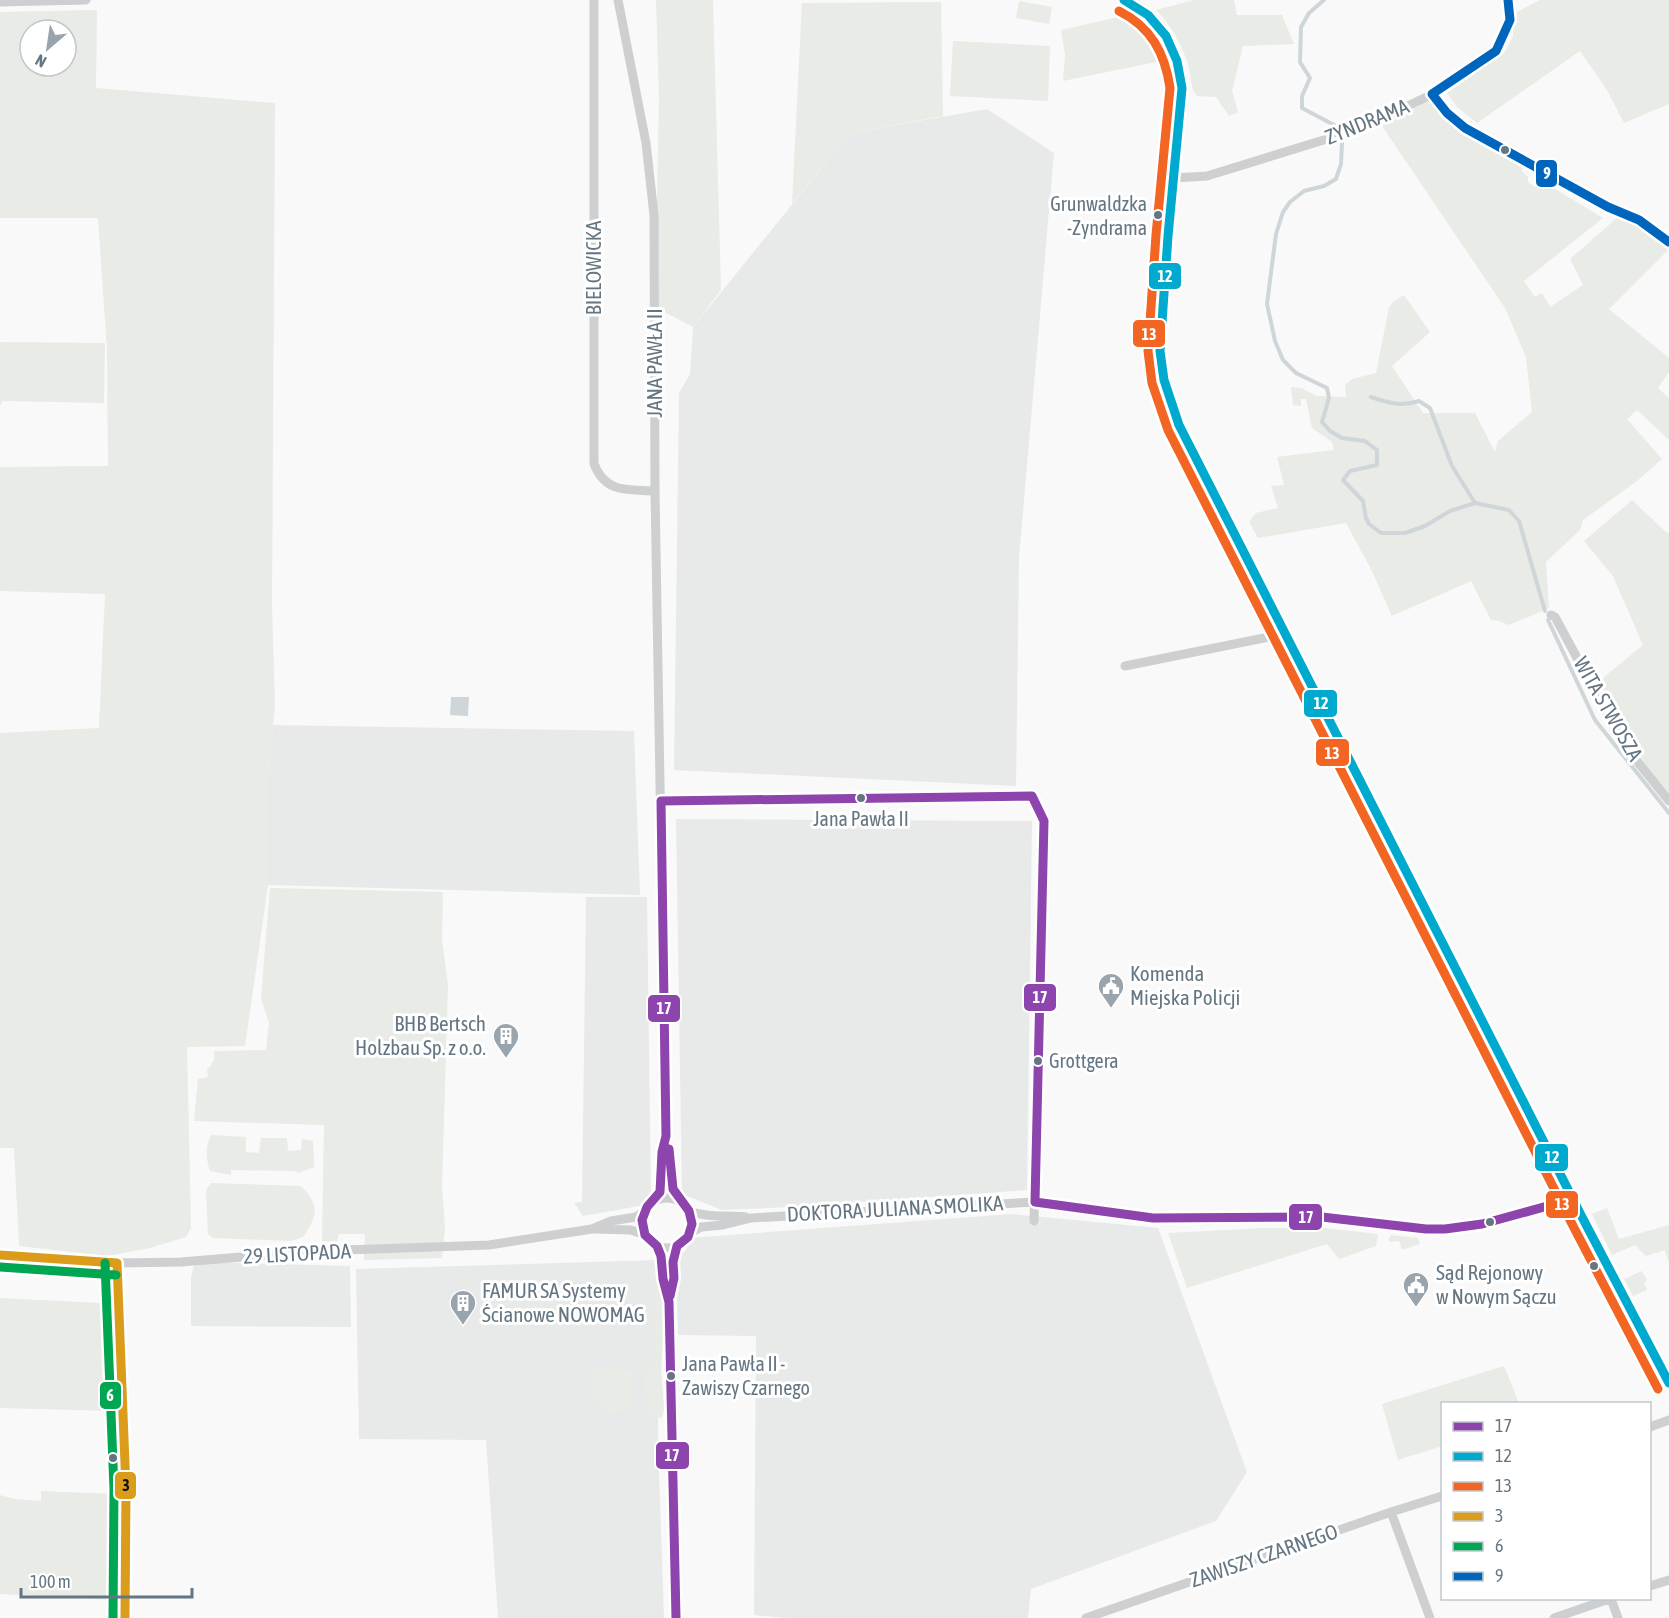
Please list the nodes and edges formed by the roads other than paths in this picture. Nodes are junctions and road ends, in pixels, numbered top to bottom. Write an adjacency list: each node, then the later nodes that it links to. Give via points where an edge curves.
1 (86, 0): 6 (street)
2 (594, 0): 10 (street, BIELOWICKA, via 594,464 603,480 613,487)
3 (618, 0): 10 (street, JANA PAWŁA II, via 652,188)
4 (1124, 0): 8 (street, via 1163,30 1181,70)
5 (1508, 0): 7 (street, ZYNDRAMA, via 1510,20 1496,51)
6 (0, 2)
7 (1432, 94): 8 (street, ZYNDRAMA, via 1343,134 1207,176); 9 (street, via 1455,122 1608,207 1639,220)
8 (1174, 178): 12 (street, via 1160,351 1164,380 1186,440)
9 (1669, 242)
10 (655, 491): 14 (street, JANA PAWŁA II)
11 (1551, 615): 15 (street, WITA STWOSZA, via 1624,745)
12 (1284, 634): 13 (street); 17 (street)
13 (1125, 666)
14 (661, 801): 16 (street, JANA PAWŁA II); 20 (street, via 1032,796 1044,821)
15 (1669, 801)
16 (666, 1136): 18 (street, JANA PAWŁA II, via 661,1186); 19 (street, JANA PAWŁA II, via 673,1189)
17 (1572, 1198): 20 (street, DOKTORA JULIANA SMOLIKA, via 1472,1227 1426,1229 1321,1216 1151,1218); 33 (street)
18 (654, 1200): 19 (street, via 668,1197); 22 (street)
19 (680, 1201): 21 (street)
20 (1035, 1202): 23 (street, DOKTORA JULIANA SMOLIKA); 24 (street)
21 (689, 1210): 23 (street, DOKTORA JULIANA SMOLIKA, via 701,1215); 26 (street)
22 (644, 1211): 25 (street, 29 LISTOPADA, via 636,1217); 27 (street)
23 (751, 1218): 26 (street, DOKTORA JULIANA SMOLIKA, via 701,1227)
24 (1034, 1221)
25 (592, 1229): 27 (street, 29 LISTOPADA); 31 (street, 29 LISTOPADA, via 489,1245)
26 (690, 1233): 29 (street)
27 (645, 1234): 28 (street)
28 (657, 1246): 29 (street); 32 (street)
29 (677, 1246): 32 (street)
30 (0, 1255): 31 (street, 29 LISTOPADA)
31 (117, 1263): 42 (street, via 126,1489)
32 (669, 1302): 43 (street)
33 (1669, 1383)
34 (1669, 1420): 35 (street)
35 (1651, 1427)
36 (1441, 1497): 37 (street, ZAWISZY CZARNEGO)
37 (1391, 1512): 45 (street, ZAWISZY CZARNEGO); 46 (street)
38 (1669, 1580): 39 (street)
39 (1651, 1586)
40 (1609, 1600): 47 (street)
41 (1612, 1600): 48 (street)
42 (125, 1618)
43 (677, 1618): 44 (street)
44 (685, 1618)
45 (1086, 1618)
46 (1430, 1618)
47 (1554, 1618)
48 (1618, 1618)

